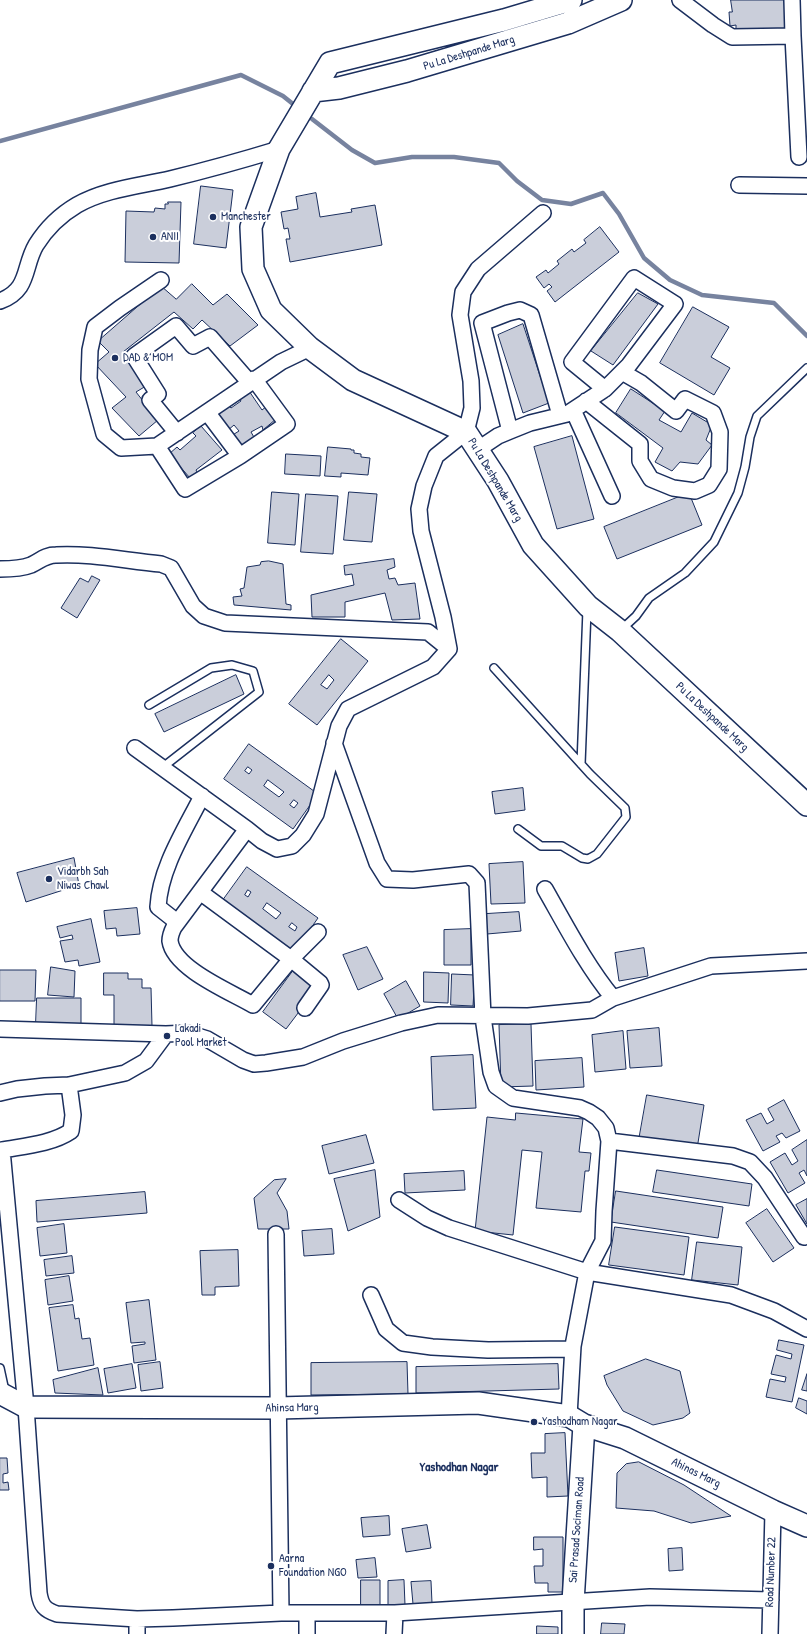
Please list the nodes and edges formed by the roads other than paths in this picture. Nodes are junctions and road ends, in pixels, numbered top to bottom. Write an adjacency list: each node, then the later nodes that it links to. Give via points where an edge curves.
1 (571, 0): 6 (street, Pu La Deshpande Marg, via 504,20 330,63)
2 (621, 0): 6 (street, Pu La Deshpande Marg, via 568,23 415,69 338,88)
3 (680, 0): 5 (street, via 732,36)
4 (792, 0): 5 (street)
5 (793, 36): 8 (street)
6 (313, 91): 7 (street, Pu La Deshpande Marg)
7 (279, 149): 13 (street, via 218,167 101,195 77,205 51,225 35,246 22,285 9,298); 14 (street, Pu La Deshpande Marg, via 251,227 252,269 271,310)
8 (799, 157)
9 (739, 185): 10 (street)
10 (807, 186)
11 (543, 213): 23 (street, via 478,269 463,292 460,315 471,381 472,408)
12 (161, 280): 25 (street, via 95,327 90,350 89,379 104,434 121,448)
13 (0, 300)
14 (310, 348): 17 (street, via 281,362); 23 (street, Pu La Deshpande Marg, via 354,380)
15 (807, 368): 31 (lane, via 757,416 750,436 738,493 714,542 685,572 649,598 636,616)
16 (622, 372): 18 (street); 18 (street, via 675,304 634,278 572,362); 19 (street, via 640,382 676,411 684,399 713,413 720,432 719,469 709,485 695,491 673,488 651,479 640,461 640,444)
17 (252, 381): 20 (street); 24 (street, via 210,337 193,346 176,326 134,356 158,394 150,400); 27 (street, via 287,424)
18 (605, 389): 19 (street)
19 (586, 401): 21 (street)
20 (207, 412): 24 (street); 27 (street)
21 (567, 412): 22 (street); 22 (street, via 532,315 520,310 508,313 482,324); 28 (street)
22 (510, 431): 26 (street)
23 (466, 432): 26 (street, Pu La Deshpande Marg); 32 (street, via 436,456 424,486 419,508)
24 (177, 433): 25 (street)
25 (157, 446): 27 (street, via 186,489)
26 (477, 450): 30 (street, Pu La Deshpande Marg, via 534,545)
27 (240, 456)
28 (612, 496)
29 (0, 569): 32 (street, via 30,566 44,557 54,555 161,564 171,568 193,606 204,616 225,623 428,632)
30 (588, 606): 31 (street, Pu La Deshpande Marg); 37 (lane)
31 (620, 631): 40 (street, Pu La Deshpande Marg)
32 (448, 649): 35 (street, via 433,667 348,709 338,726)
33 (494, 668): 37 (lane)
34 (149, 705): 38 (lane, via 211,668 232,665 253,671 259,692)
35 (334, 743): 41 (street, via 316,814 303,835 292,846 277,849); 51 (street, via 377,863 387,879 413,880 469,874 477,883)
36 (135, 748): 38 (street)
37 (581, 764): 42 (lane, via 625,808 626,818 597,854 588,859 562,846 541,846)
38 (163, 767): 39 (street)
39 (202, 796): 41 (street); 45 (street, via 171,857 159,897 158,907)
40 (807, 805)
41 (247, 829): 44 (street)
42 (518, 829)
43 (545, 888): 49 (street, via 584,958)
44 (200, 892): 45 (street); 47 (street)
45 (177, 922): 47 (street, via 170,940 173,952 180,962 253,1005)
46 (318, 932): 47 (street)
47 (291, 960): 50 (street, via 321,985)
48 (807, 961): 49 (street, via 711,966)
49 (612, 998): 51 (street, via 592,1010)
50 (305, 1008)
51 (483, 1017): 53 (street, via 438,1015 401,1023 343,1041 303,1057 254,1064 188,1032); 56 (street, via 491,1072 496,1086 513,1098 580,1108 589,1112 606,1128)
52 (0, 1029): 53 (street)
53 (166, 1034): 54 (street, via 146,1061 125,1073)
54 (69, 1085): 55 (street); 66 (street, via 73,1115 71,1131 50,1140 2,1150)
55 (0, 1093)
56 (609, 1141): 59 (street, via 733,1156 750,1162 765,1178); 60 (street, via 603,1242)
57 (399, 1200): 60 (street, via 427,1218 449,1228)
58 (276, 1234): 67 (street)
59 (804, 1237)
60 (587, 1272): 62 (street, via 731,1294 774,1311); 63 (street)
61 (371, 1295): 63 (street, via 386,1330 403,1343 432,1348 488,1350 571,1349)
62 (807, 1329)
63 (573, 1346): 68 (street)
64 (0, 1368): 65 (lane)
65 (3, 1394): 66 (street, Ahinsa Marg)
66 (26, 1407): 67 (street, Ahinsa Marg); 76 (street, via 40,1602 47,1610 57,1614)
67 (277, 1408): 68 (street, Ahinsa Marg, via 478,1402); 74 (street)
68 (576, 1421): 69 (street, Ahinas Marg, via 625,1438); 72 (street, Sai Prasad Sociman Road)
69 (773, 1511): 70 (street, Ahinas Marg); 71 (street, Road Number 22)
70 (807, 1526)
71 (771, 1600): 72 (street, via 650,1597); 81 (street, Road Number 22)
72 (572, 1602): 73 (street); 80 (street, Sai Prasad Sociman Road)
73 (395, 1613): 75 (street); 79 (street)
74 (281, 1614): 75 (street); 76 (street)
75 (307, 1614): 78 (street)
76 (136, 1619): 77 (street)
77 (136, 1634)
78 (307, 1634)
79 (394, 1634)
80 (573, 1634)
81 (770, 1634)

